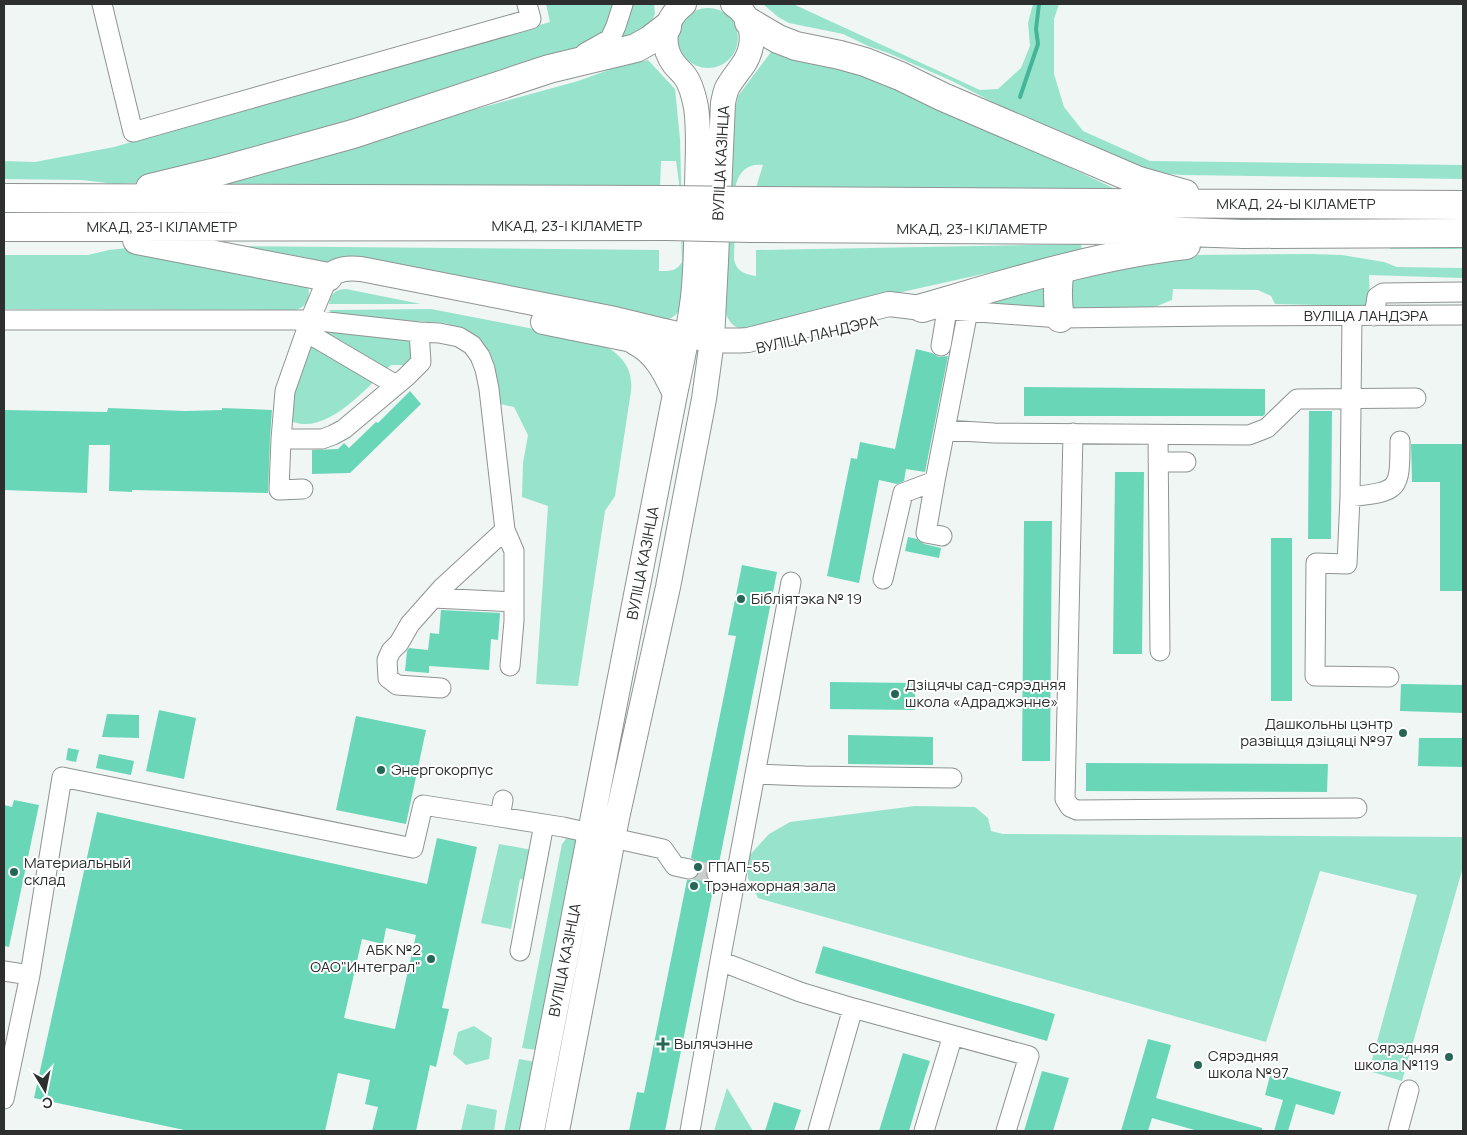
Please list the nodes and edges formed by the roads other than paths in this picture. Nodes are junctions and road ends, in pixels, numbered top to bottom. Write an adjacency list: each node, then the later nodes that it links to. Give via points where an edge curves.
1 (102, 4): 2 (street, via 133,132 531,19)
2 (527, 4)
3 (623, 4): 7 (street, via 610,38 592,50)
4 (684, 4): 6 (main road)
5 (741, 13): 9 (main road, ВУЛІЦА КАЗІНЦА, via 752,38 744,63); 12 (highway, via 778,39 865,62 1139,181 1195,197)
6 (667, 17): 7 (highway, via 650,40 636,48); 8 (main road, ВУЛІЦА КАЗІНЦА, via 669,56)
7 (549, 69): 11 (highway, via 353,134 148,189)
8 (684, 75): 9 (main road, via 707,82); 33 (main road, ВУЛІЦА КАЗІНЦА, via 696,105 698,136 695,271)
9 (734, 76): 35 (main road, ВУЛІЦА КАЗІНЦА, via 723,103)
10 (4, 198): 11 (highway, МКАД, 23-І КІЛАМЕТР)
11 (87, 199): 14 (highway, МКАД, 23-І КІЛАМЕТР)
12 (1243, 204): 13 (highway, МКАД, 24-Ы КІЛАМЕТР); 15 (highway, МКАД, 24-Ы КІЛАМЕТР)
13 (1463, 205)
14 (668, 213): 15 (highway, МКАД, 23-І КІЛАМЕТР, bridge, via 751,201); 15 (highway, МКАД, 23-І КІЛАМЕТР, bridge, via 750,228); 17 (highway, МКАД, 23-І КІЛАМЕТР)
15 (1129, 217): 19 (highway, МКАД, 24-Ы КІЛАМЕТР)
16 (4, 227): 17 (highway, МКАД, 23-І КІЛАМЕТР)
17 (57, 228): 21 (highway)
18 (1463, 232): 19 (highway, МКАД, 24-Ы КІЛАМЕТР)
19 (1243, 234): 20 (highway)
20 (1060, 269): 24 (highway); 28 (highway, via 1057,301)
21 (328, 277): 30 (street); 32 (main road); 33 (main road, via 341,269 360,269 612,319)
22 (1463, 292): 23 (street, via 1383,293)
23 (1376, 306): 26 (street, ВУЛІЦА ЛАНДЭРА); 27 (street, ВУЛІЦА ЛАНДЭРА)
24 (935, 309): 25 (street, ВУЛІЦА ЛАНДЭРА); 34 (street); 35 (main road, ВУЛІЦА ЛАНДЭРА, via 730,355)
25 (968, 311): 28 (street, ВУЛІЦА ЛАНДЭРА); 40 (street)
26 (1463, 315)
27 (1352, 316): 28 (street, ВУЛІЦА ЛАНДЭРА); 38 (street)
28 (1060, 318)
29 (4, 320): 30 (street)
30 (308, 326): 31 (street); 36 (street); 43 (street, via 285,391)
31 (419, 332): 36 (street, via 421,362); 50 (street, via 459,337 472,345 480,356 489,388)
32 (629, 340): 33 (main road); 37 (main road, via 641,346 661,365)
33 (686, 343): 35 (main road, ВУЛІЦА ЛАНДЭРА); 37 (main road, ВУЛІЦА КАЗІНЦА)
34 (941, 346)
35 (711, 347): 64 (main road, ВУЛІЦА КАЗІНЦА, via 681,525)
36 (396, 385): 43 (street, via 333,435 322,439)
37 (675, 394): 64 (main road, ВУЛІЦА КАЗІНЦА)
38 (1351, 398): 39 (street); 42 (street, via 1297,399 1267,428 1249,435); 49 (street)
39 (1416, 398)
40 (945, 430): 41 (street); 47 (street)
41 (1073, 433): 42 (street); 62 (street, via 1065,799 1070,807 1077,810)
42 (1158, 434): 45 (street)
43 (281, 439): 48 (street, via 279,490)
44 (1400, 441): 49 (street, via 1400,471 1394,487 1384,493)
45 (1158, 462): 46 (street); 56 (street)
46 (1186, 462)
47 (935, 481): 51 (street, via 926,533); 52 (street, via 903,493)
48 (303, 489)
49 (1350, 498): 58 (street, via 1347,564 1316,563 1315,676)
50 (505, 530): 54 (street); 55 (street, via 514,551)
51 (942, 536)
52 (883, 579)
53 (791, 582): 60 (street)
54 (433, 598): 55 (street); 59 (street, via 391,651 387,660 388,678 397,685)
55 (514, 602): 57 (street)
56 (1160, 651)
57 (510, 666)
58 (1388, 677)
59 (441, 688)
60 (755, 774): 61 (street); 67 (street)
61 (952, 778)
62 (1357, 808)
63 (544, 824): 64 (street); 68 (street); 71 (street, via 501,809 423,805 413,848 62,777)
64 (602, 836): 65 (street, via 664,849 675,866); 74 (main road, ВУЛІЦА КАЗІНЦА); 75 (main road, ВУЛІЦА КАЗІНЦА)
65 (689, 869)
66 (716, 874): 67 (street)
67 (735, 878): 69 (street)
68 (520, 951)
69 (720, 961): 72 (street, via 800,992); 80 (street)
70 (4, 971): 71 (street)
71 (30, 976): 77 (street)
72 (853, 1008): 73 (street); 81 (street)
73 (952, 1035): 82 (street); 83 (street, via 1028,1056)
74 (547, 1057): 75 (street); 78 (main road, ВУЛІЦА КАЗІНЦА)
75 (571, 1062): 79 (main road, ВУЛІЦА КАЗІНЦА)
76 (1410, 1090): 84 (street)
77 (4, 1099)
78 (532, 1131)
79 (557, 1131)
80 (690, 1131)
81 (818, 1131)
82 (924, 1131)
83 (1006, 1131)
84 (1398, 1131)

